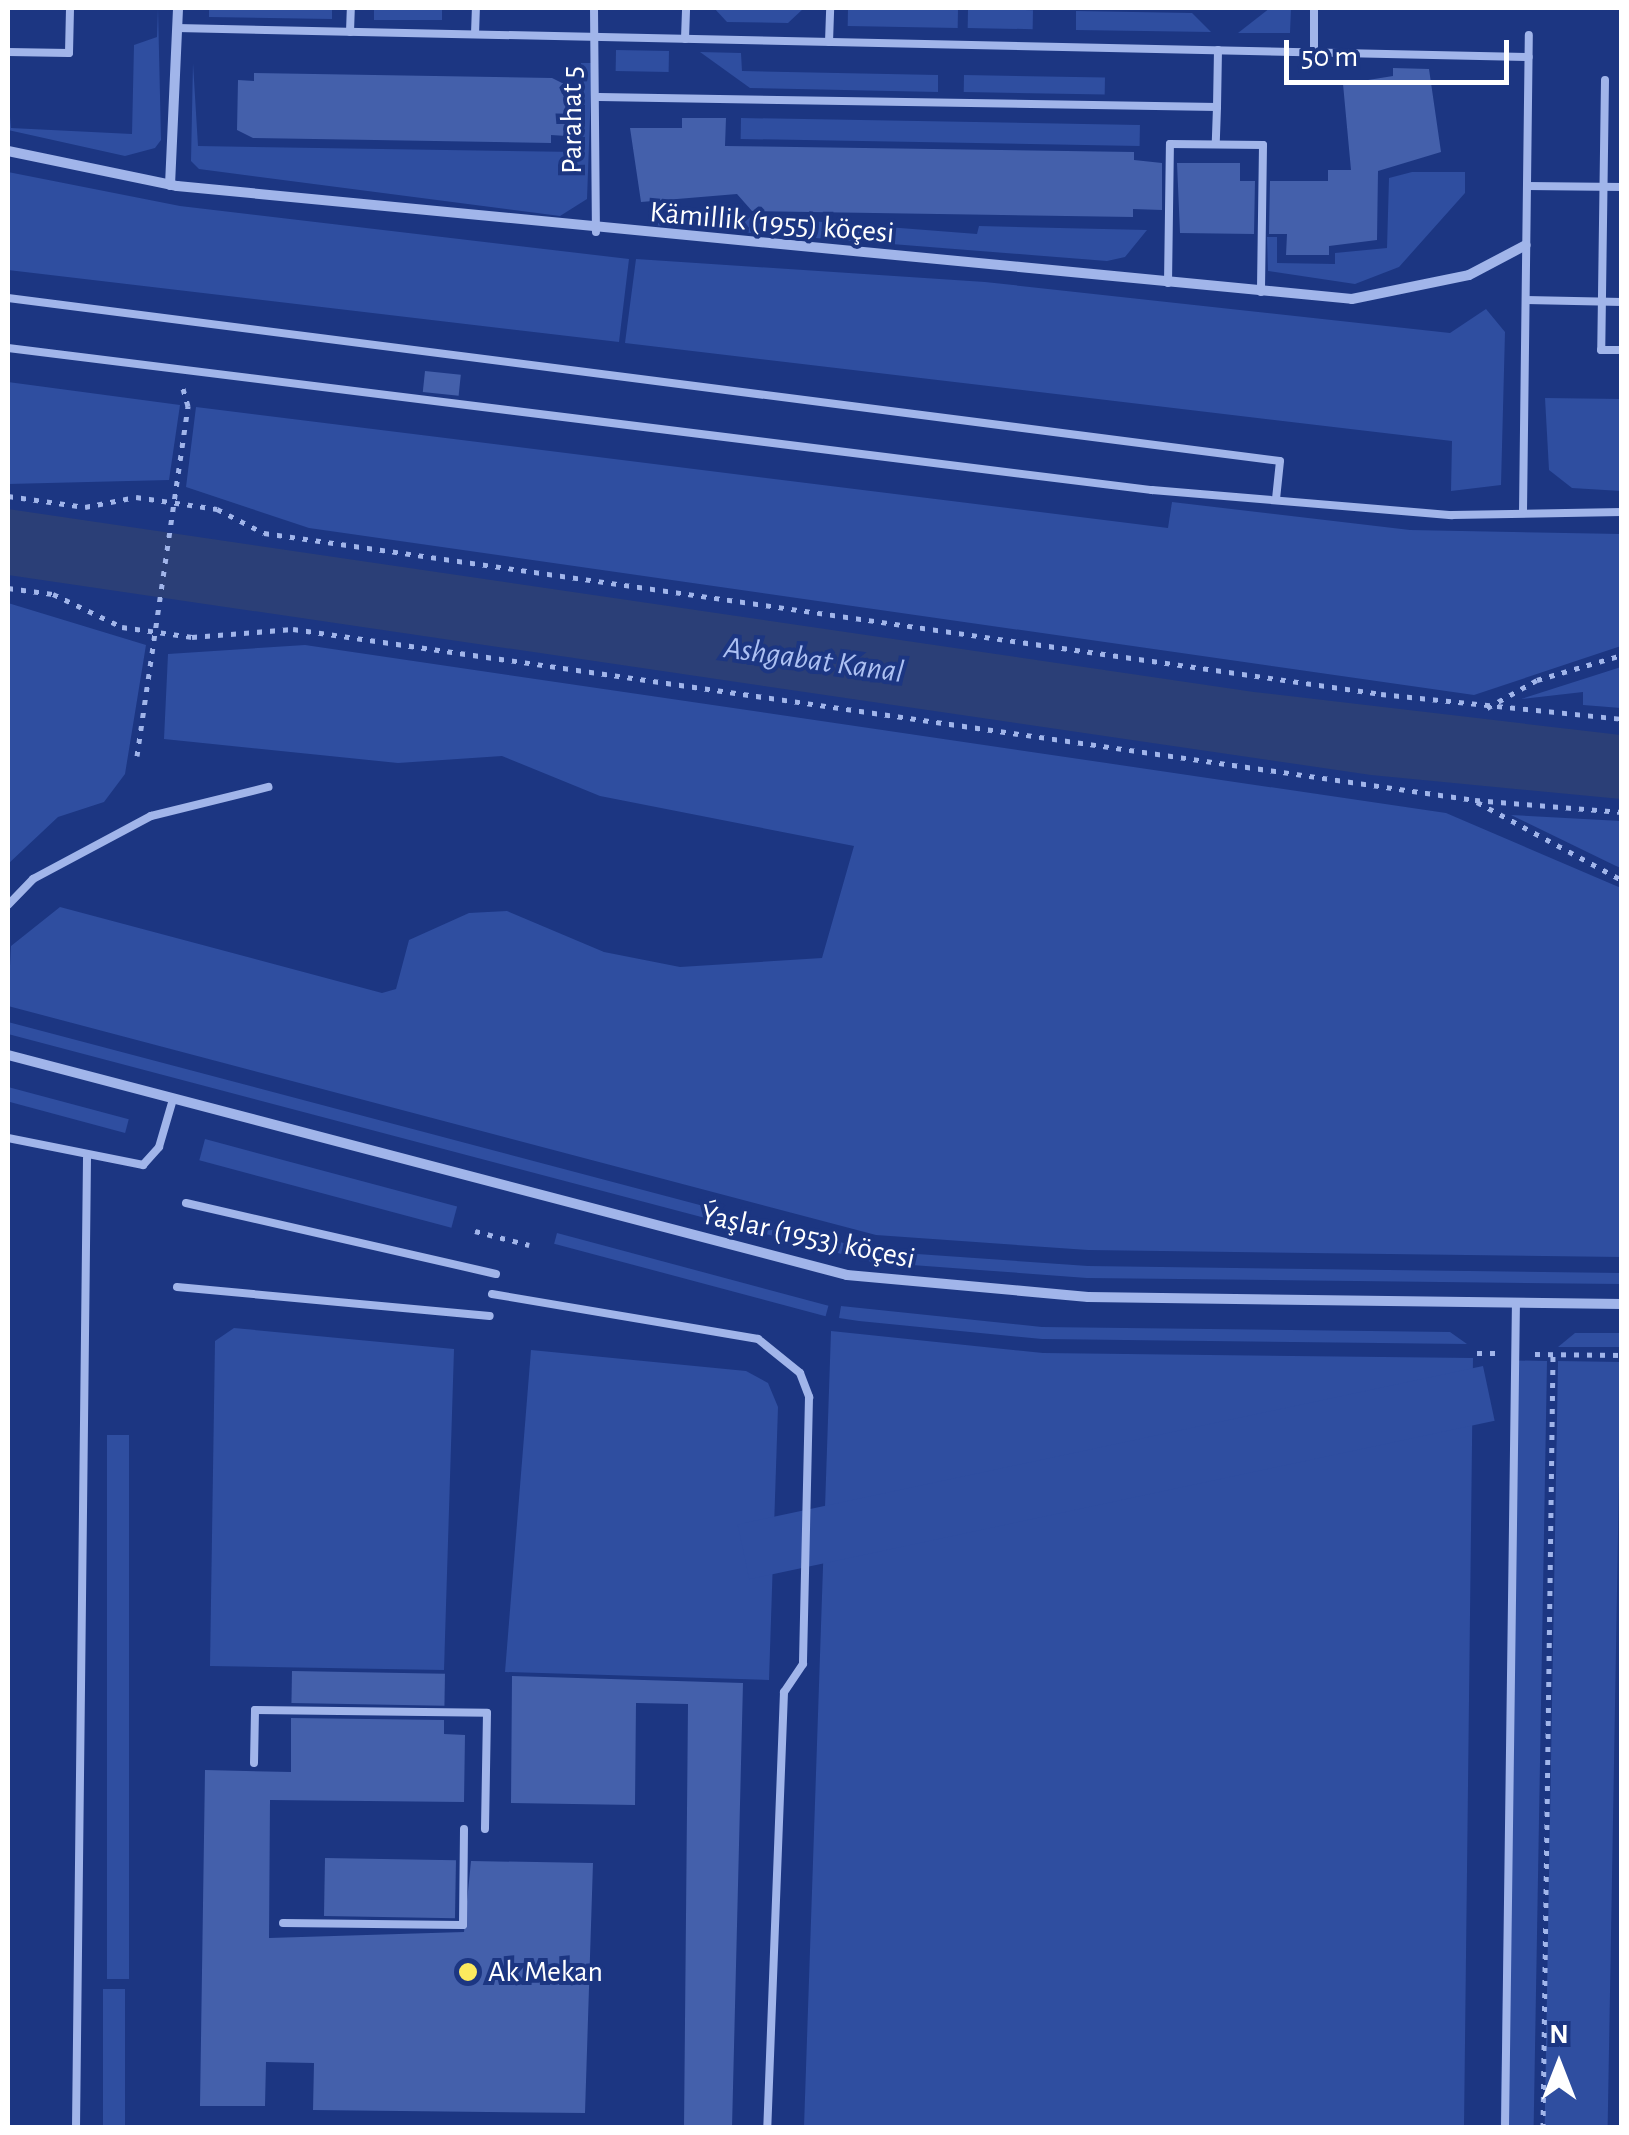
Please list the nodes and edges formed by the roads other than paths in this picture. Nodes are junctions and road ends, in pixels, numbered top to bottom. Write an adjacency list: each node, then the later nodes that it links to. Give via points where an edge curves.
1 (70, 8): 17 (lane, via 69,53)
2 (178, 8): 9 (street)
3 (351, 8): 10 (lane)
4 (476, 8): 11 (lane)
5 (594, 8): 13 (lane, Parahat 5)
6 (686, 8): 14 (lane)
7 (830, 8): 15 (lane)
8 (1314, 8): 18 (lane)
9 (177, 28): 10 (lane); 25 (street)
10 (350, 32): 11 (lane)
11 (475, 34): 13 (lane)
12 (1529, 36): 19 (lane)
13 (594, 37): 14 (lane); 21 (lane, Parahat 5)
14 (685, 39): 15 (lane)
15 (829, 42): 16 (lane)
16 (1218, 50): 18 (lane); 22 (lane)
17 (8, 52)
18 (1314, 52): 19 (lane)
19 (1529, 57): 26 (lane)
20 (1605, 80): 27 (lane)
21 (599, 97): 22 (lane); 29 (lane, Parahat 5)
22 (1217, 107): 23 (lane)
23 (1216, 144): 31 (lane, via 1170,144); 32 (lane, via 1263,145)
24 (8, 152): 25 (street, Kämillik (1955) köçesi)
25 (170, 186): 29 (street, Kämillik (1955) köçesi)
26 (1527, 186): 27 (lane); 30 (lane)
27 (1604, 187): 28 (lane); 35 (lane)
28 (1622, 187)
29 (596, 232): 31 (street, Kämillik (1955) köçesi)
30 (1526, 246): 32 (street, Kämillik (1955) köçesi, via 1468,276 1400,294); 34 (lane)
31 (1168, 283): 32 (street, Kämillik (1955) köçesi)
32 (1261, 292)
33 (8, 298): 39 (lane, via 1280,461)
34 (1526, 300): 35 (lane); 40 (lane)
35 (1602, 302): 36 (lane); 38 (lane, via 1601,350)
36 (1622, 302)
37 (8, 348): 39 (lane)
38 (1622, 350)
39 (1276, 500): 40 (lane, via 1452,515)
40 (1523, 511): 41 (lane)
41 (1622, 512)
42 (268, 787): 43 (lane, via 151,816 33,879)
43 (8, 904)
44 (8, 1055): 45 (street, Ýaşlar (1953) köçesi)
45 (172, 1099): 47 (lane, via 151,1159 127,1166); 52 (street, Ýaşlar (1953) köçesi, via 847,1275 1020,1294)
46 (8, 1138): 47 (lane)
47 (88, 1158): 59 (lane)
48 (186, 1203): 49 (lane)
49 (496, 1274)
50 (177, 1287): 54 (lane)
51 (492, 1294): 60 (lane, via 758,1339 800,1373 809,1397 803,1664 784,1692)
52 (1516, 1303): 53 (street, Ýaşlar (1953) köçesi); 61 (lane)
53 (1622, 1304)
54 (490, 1316)
55 (254, 1763): 57 (lane, via 255,1710 487,1713)
56 (464, 1829): 58 (lane, via 462,1924)
57 (485, 1829)
58 (284, 1922)
59 (76, 2128)
60 (768, 2128)
61 (1505, 2128)

